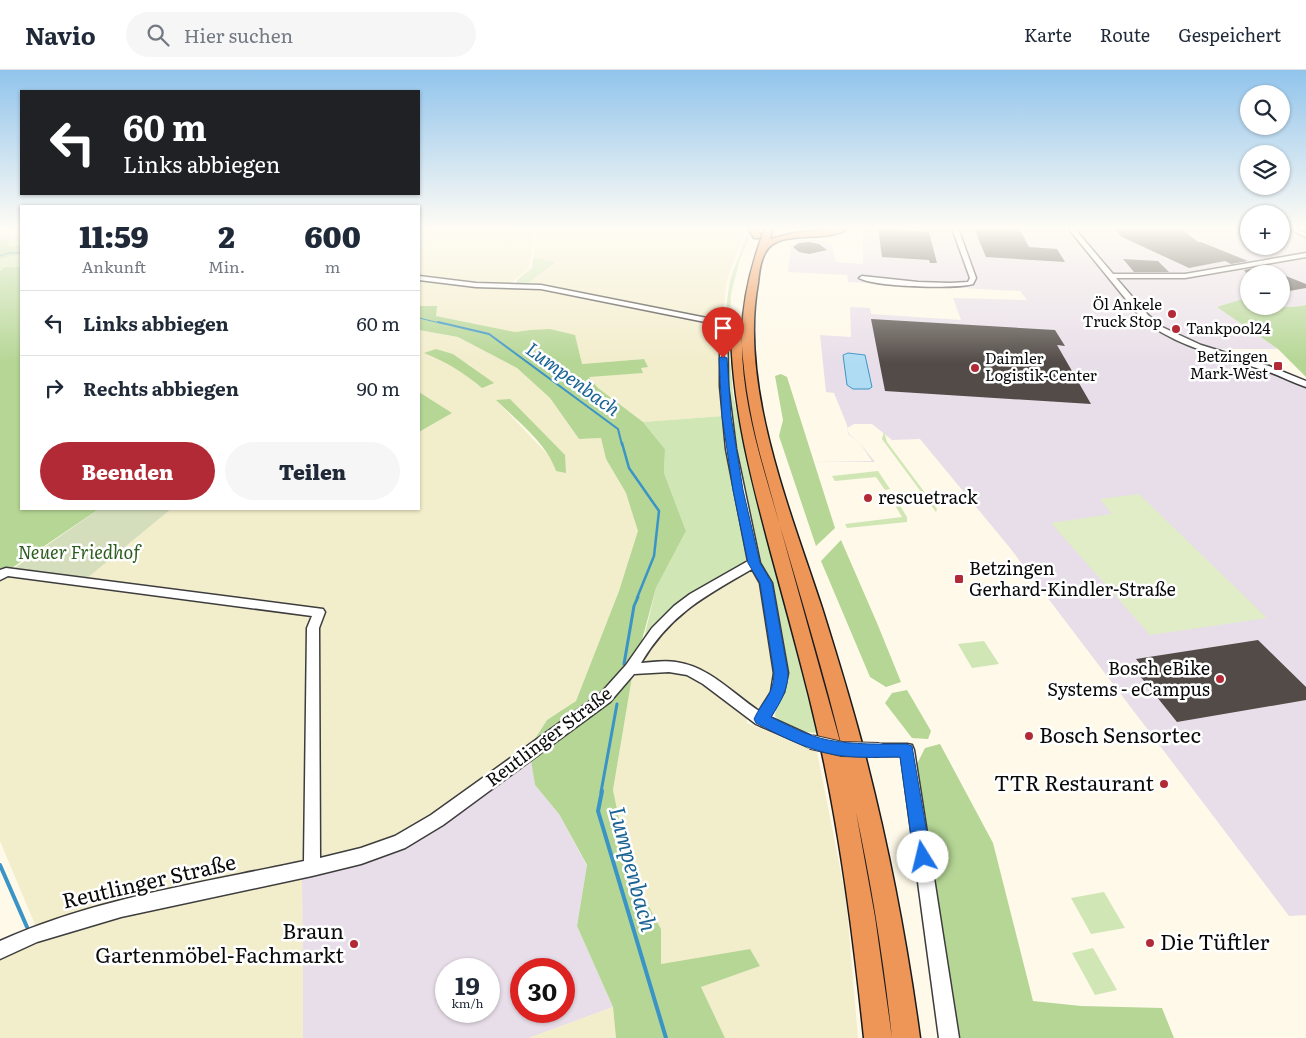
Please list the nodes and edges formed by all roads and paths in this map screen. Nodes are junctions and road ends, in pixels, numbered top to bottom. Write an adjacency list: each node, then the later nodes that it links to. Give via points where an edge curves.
1 (752, 273): 17 (highway, via 747,325 752,394 867,807 887,902)
2 (971, 273): 7 (street, via 971,283 951,285)
3 (1109, 273): 5 (street)
4 (1201, 273): 5 (street)
5 (1111, 276): 9 (street, via 1148,320 1165,332 1273,369)
6 (420, 278): 10 (street, via 476,285 541,287 724,324 727,416 738,490)
7 (862, 278)
8 (738, 303): 16 (highway, via 736,348 742,405 834,763 864,918)
9 (1306, 384)
10 (754, 563): 12 (street, Reutlinger Straße, via 678,609 652,636); 13 (street, via 766,583 781,673 775,700)
11 (3, 574): 14 (street, via 319,612 313,628)
12 (632, 669): 13 (street, via 682,668 708,680); 14 (street, Reutlinger Straße, via 583,715 437,820 400,842 362,856)
13 (761, 719): 18 (street, bridge, via 811,742 842,749 906,750)
14 (312, 868): 15 (street, Reutlinger Straße, via 121,908 35,934)
15 (0, 950)
16 (878, 1038)
17 (906, 1038)
18 (949, 1038)

